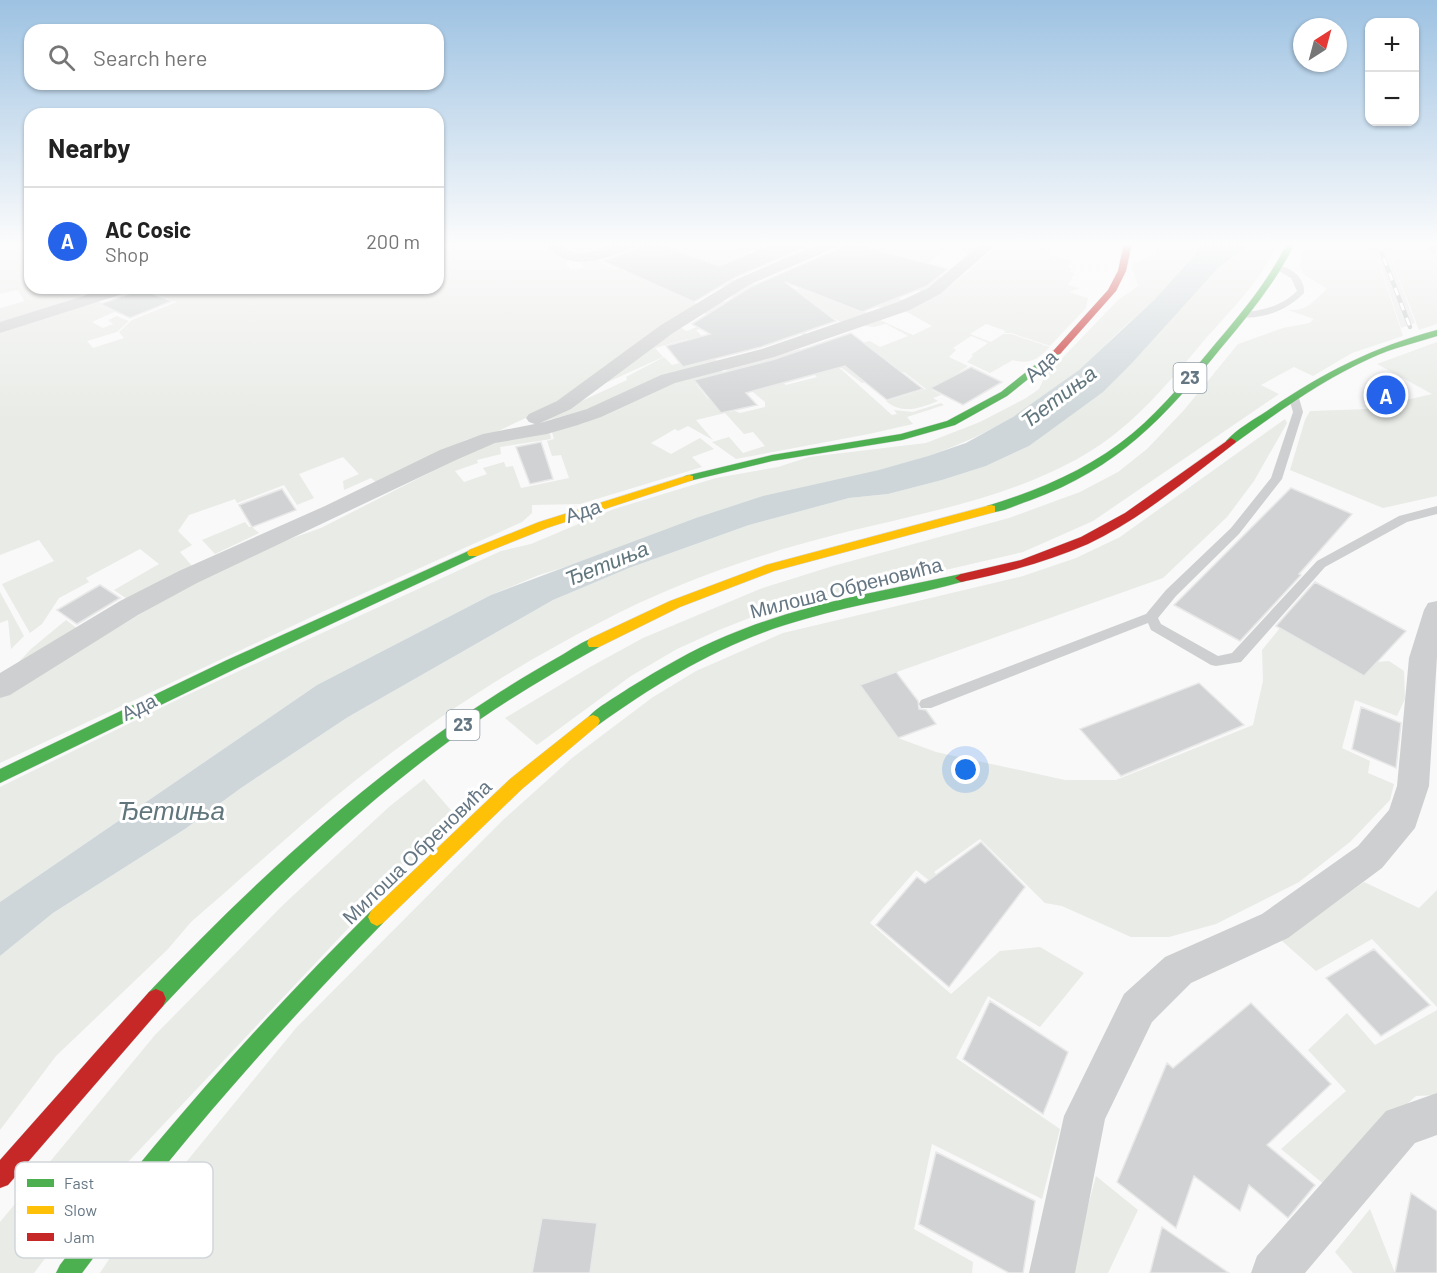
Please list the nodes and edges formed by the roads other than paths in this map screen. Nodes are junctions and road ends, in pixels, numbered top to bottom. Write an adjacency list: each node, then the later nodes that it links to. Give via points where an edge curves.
1 (81, 302): 8 (street)
2 (710, 302): 11 (street, via 564,405 514,427)
3 (911, 302): 11 (street, via 768,353 668,379 571,421)
4 (1103, 302): 17 (street, Ада, via 1040,369 1017,387 962,418 908,435 715,471 545,524 183,686)
5 (1254, 302): 7 (street, 23)
6 (1286, 302): 7 (lane, via 1263,313)
7 (1244, 315): 20 (street, 23, via 1148,425 1096,466 1015,501 806,557 702,593 565,659 441,740 338,821 252,902 100,1061)
8 (0, 328)
9 (1437, 333): 10 (street, Милоша Обреновића, via 1365,358)
10 (1294, 398): 14 (lane, via 1298,412 1276,479 1235,531); 19 (street, Милоша Обреновића, via 1105,530 1072,546 1009,567 774,622 687,660 642,686 561,745 490,806 280,1014)
11 (508, 434): 15 (street, via 448,455 188,577 129,608)
12 (1437, 510): 14 (lane, via 1404,519 1320,564 1236,658 1216,660 1156,627)
13 (1437, 610): 23 (street, via 1423,658 1413,786 1403,818 1370,857 1275,926 1178,969 1138,1008 1085,1116)
14 (1151, 617): 16 (lane)
15 (0, 687)
16 (926, 704)
17 (0, 776)
18 (1437, 1114): 24 (street, via 1401,1126)
19 (151, 1162)
20 (0, 1177)
21 (78, 1258): 22 (street, Милоша Обреновића)
22 (68, 1273)
23 (1052, 1273)
24 (1274, 1273)

